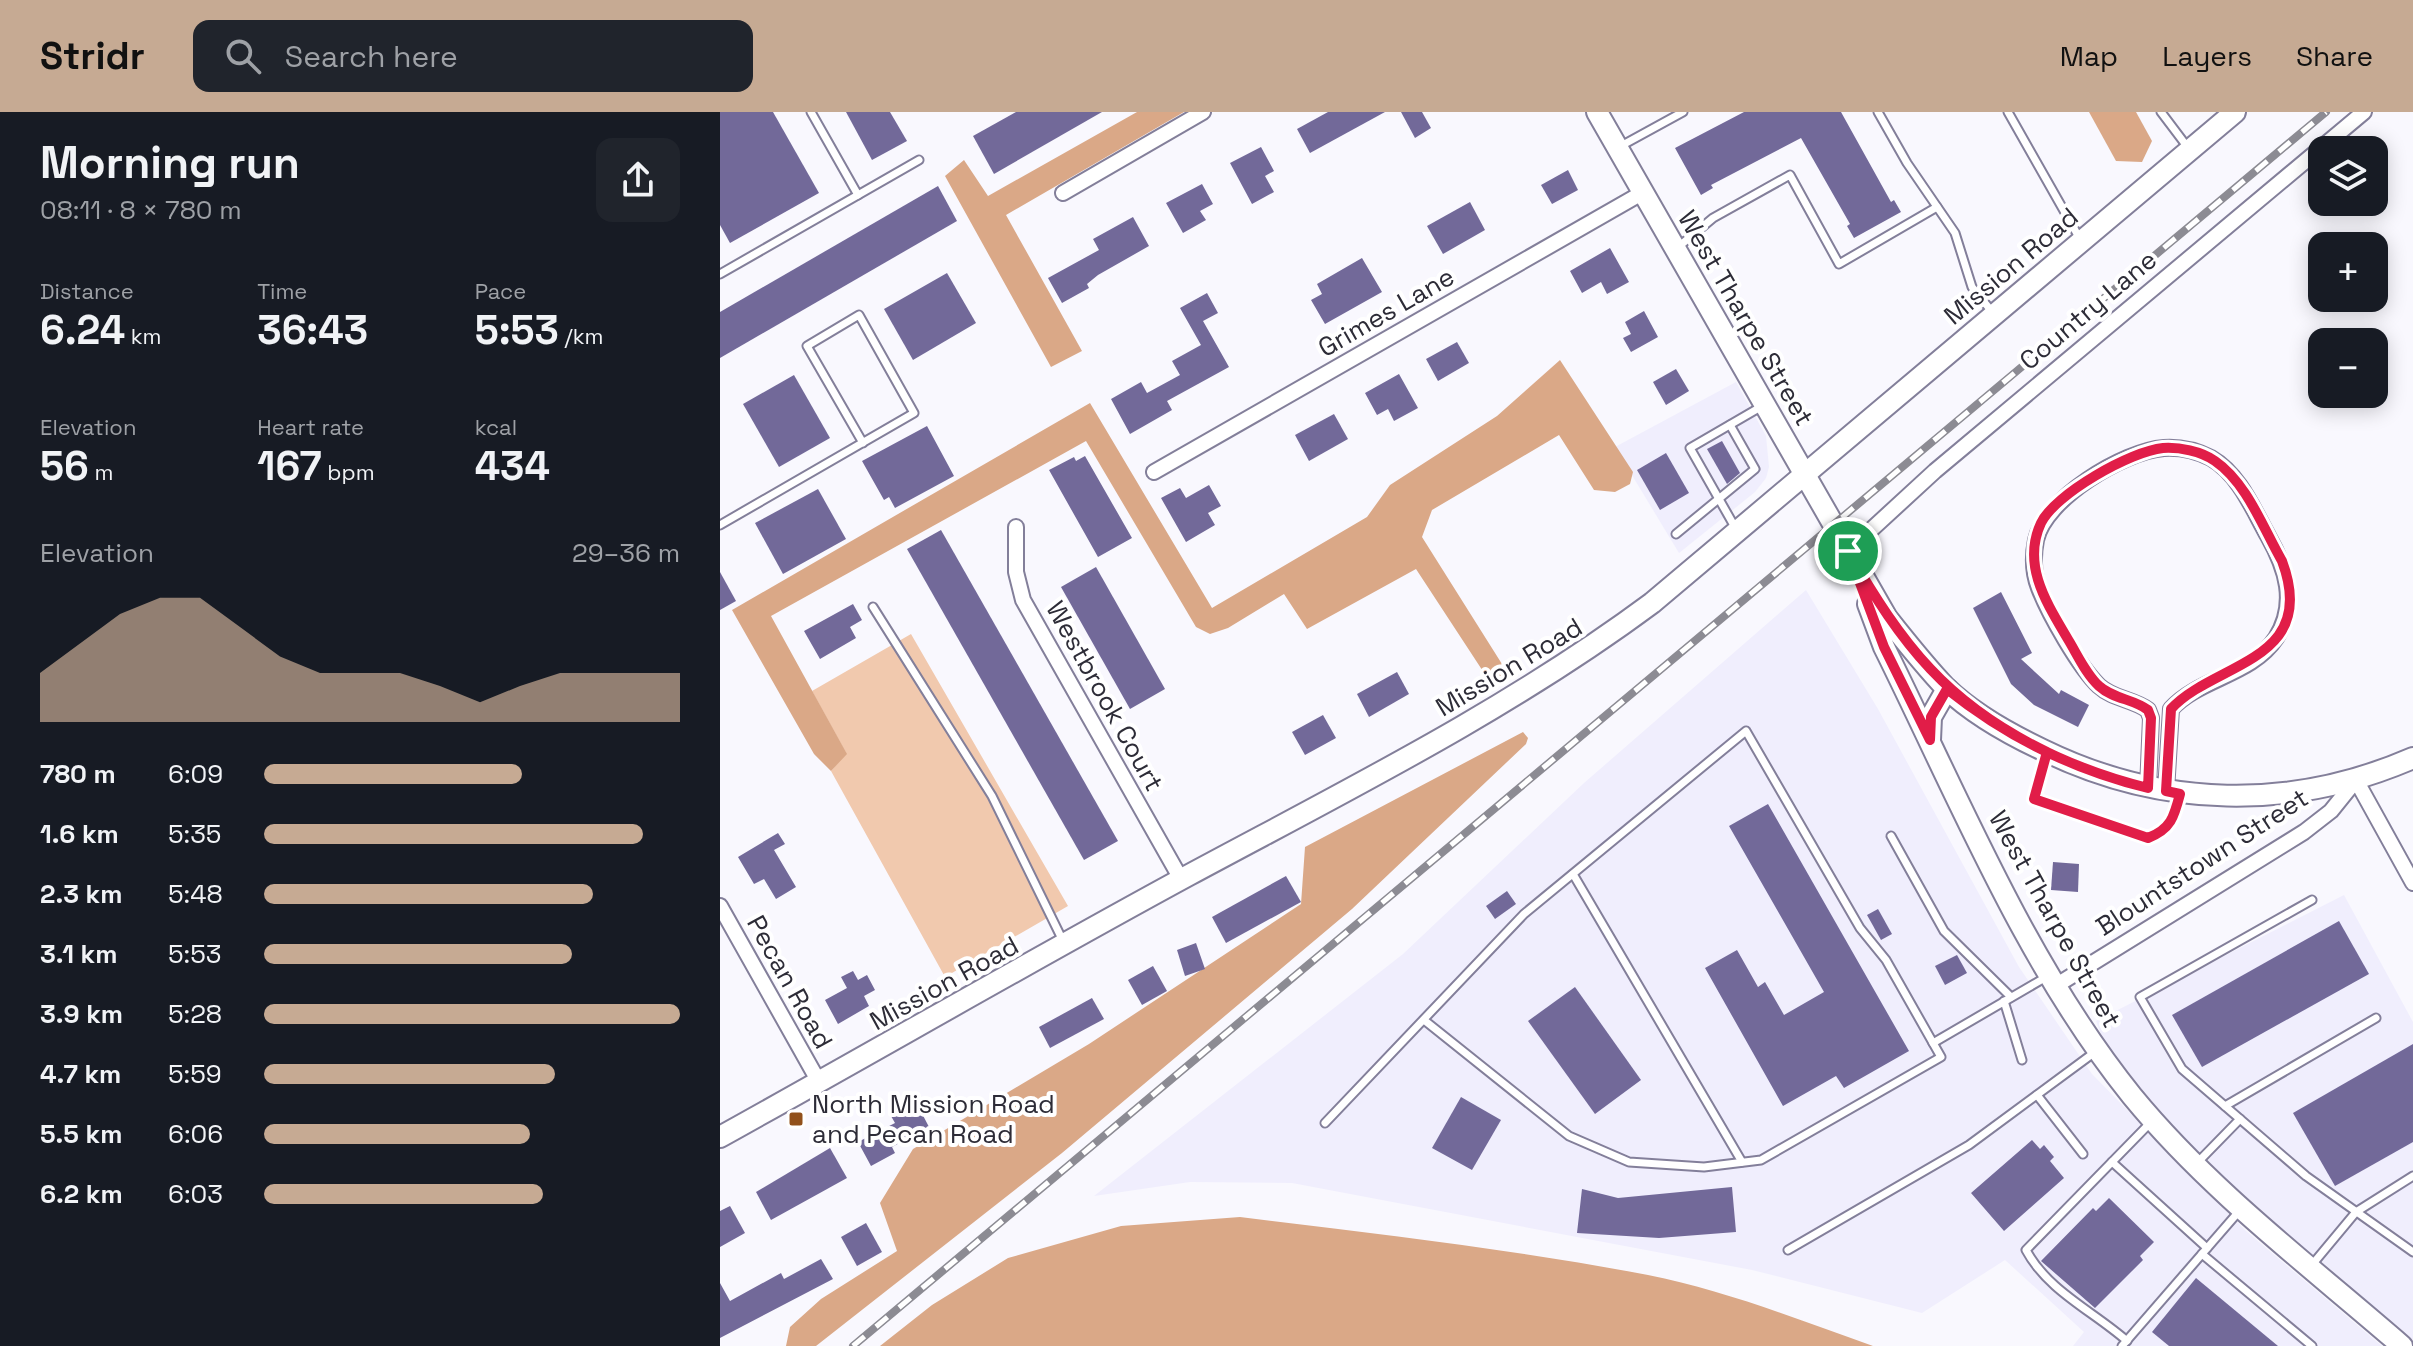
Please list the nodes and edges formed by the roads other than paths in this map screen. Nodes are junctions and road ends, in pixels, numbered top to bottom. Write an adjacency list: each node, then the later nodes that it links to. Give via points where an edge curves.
1 (811, 112): 15 (lane)
2 (1203, 112): 13 (street)
3 (1597, 112): 10 (main road, West Tharpe Street)
4 (1683, 112): 10 (lane)
5 (1878, 112): 16 (lane)
6 (2008, 112): 17 (lane)
7 (2161, 112): 11 (lane)
8 (2235, 112): 11 (main road, Mission Road)
9 (2364, 112): 31 (street, Country Lane, via 1935,471)
10 (1617, 148): 14 (main road, West Tharpe Street)
11 (2190, 150): 17 (main road, Mission Road)
12 (919, 160): 15 (lane)
13 (1063, 193)
14 (1642, 193): 18 (main road, West Tharpe Street); 24 (street, Grimes Lane)
15 (858, 195): 19 (lane)
16 (1937, 207): 18 (lane, via 1839,264 1790,175 1713,218); 20 (lane, via 1955,233 1972,287)
17 (2081, 242): 20 (main road, Mission Road)
18 (1676, 249): 21 (main road, West Tharpe Street)
19 (720, 274)
20 (1994, 314): 25 (main road, Mission Road)
21 (1766, 403): 22 (lane); 25 (main road, West Tharpe Street)
22 (1730, 425): 26 (lane, via 1755,469); 26 (lane, via 1690,448)
23 (863, 443): 23 (lane, via 807,346 859,315 914,413); 27 (lane)
24 (1154, 472)
25 (1805, 473): 29 (main road, Mission Road); 31 (main road, West Tharpe Street)
26 (1719, 499): 29 (lane); 30 (lane)
27 (720, 525)
28 (1016, 527): 43 (street, Westbrook Court, via 1016,572 1023,600)
29 (1737, 531): 43 (main road, Mission Road, via 1579,656 1460,729)
30 (1676, 534)
31 (1848, 551): 33 (main road, via 1887,618); 36 (main road, West Tharpe Street, via 1884,647)
32 (873, 607): 47 (lane, via 992,796)
33 (1947, 689): 36 (main road, via 1931,717); 37 (main road, via 1995,724)
34 (2151, 727): 35 (street); 35 (street, via 2148,710 2110,694 2087,672 2038,587 2034,554 2042,522 2064,497 2127,459 2162,448 2214,460 2239,485 2282,561 2289,592 2284,622 2269,647 2177,702); 40 (street)
35 (2169, 728): 40 (street)
36 (1930, 740): 48 (main road, West Tharpe Street)
37 (2047, 752): 40 (main road, via 2109,778); 40 (lane, via 2034,799 2148,838 2173,821)
38 (2413, 758): 39 (main road, Blountstown Street)
39 (2356, 780): 40 (main road, via 2288,794 2229,797); 44 (street); 48 (street, Blountstown Street, via 2331,811 2304,832)
40 (2165, 791)
41 (1891, 836): 49 (lane, via 1944,931)
42 (1573, 874): 51 (lane, via 1524,914); 52 (lane, via 1746,731); 63 (lane)
43 (1181, 879): 47 (main road, Mission Road)
44 (2413, 883)
45 (2312, 900): 57 (lane, via 2140,997 2182,1069)
46 (720, 906): 55 (street, Pecan Road)
47 (1065, 945): 55 (main road, Mission Road)
48 (2054, 980): 49 (lane); 53 (main road, West Tharpe Street)
49 (2008, 999): 52 (lane); 54 (lane)
50 (2376, 1018): 57 (lane)
51 (1424, 1020): 60 (lane); 63 (lane, via 1569,1136 1629,1162 1704,1167)
52 (1933, 1043): 63 (lane, via 1941,1057 1761,1160)
53 (2098, 1050): 56 (lane); 59 (main road, West Tharpe Street)
54 (2022, 1060)
55 (819, 1082): 61 (main road, Mission Road)
56 (2037, 1095): 62 (lane); 69 (lane, via 1969,1145)
57 (2225, 1106): 58 (lane)
58 (2240, 1119): 65 (lane); 68 (lane)
59 (2154, 1120): 64 (lane); 65 (main road, West Tharpe Street)
60 (1325, 1123)
61 (720, 1137)
62 (2083, 1154)
63 (1742, 1162)
64 (2112, 1162): 70 (lane); 73 (lane, via 2026,1250 2034,1266 2089,1315 2101,1318)
65 (2195, 1165): 67 (main road, West Tharpe Street)
66 (2413, 1176): 68 (lane)
67 (2242, 1208): 70 (lane); 72 (main road, West Tharpe Street)
68 (2356, 1212): 71 (lane); 72 (lane)
69 (1788, 1250)
70 (2204, 1251): 73 (lane); 74 (lane)
71 (2413, 1252)
72 (2310, 1267): 75 (main road, West Tharpe Street)
73 (2124, 1344)
74 (2312, 1346)
75 (2402, 1346)

